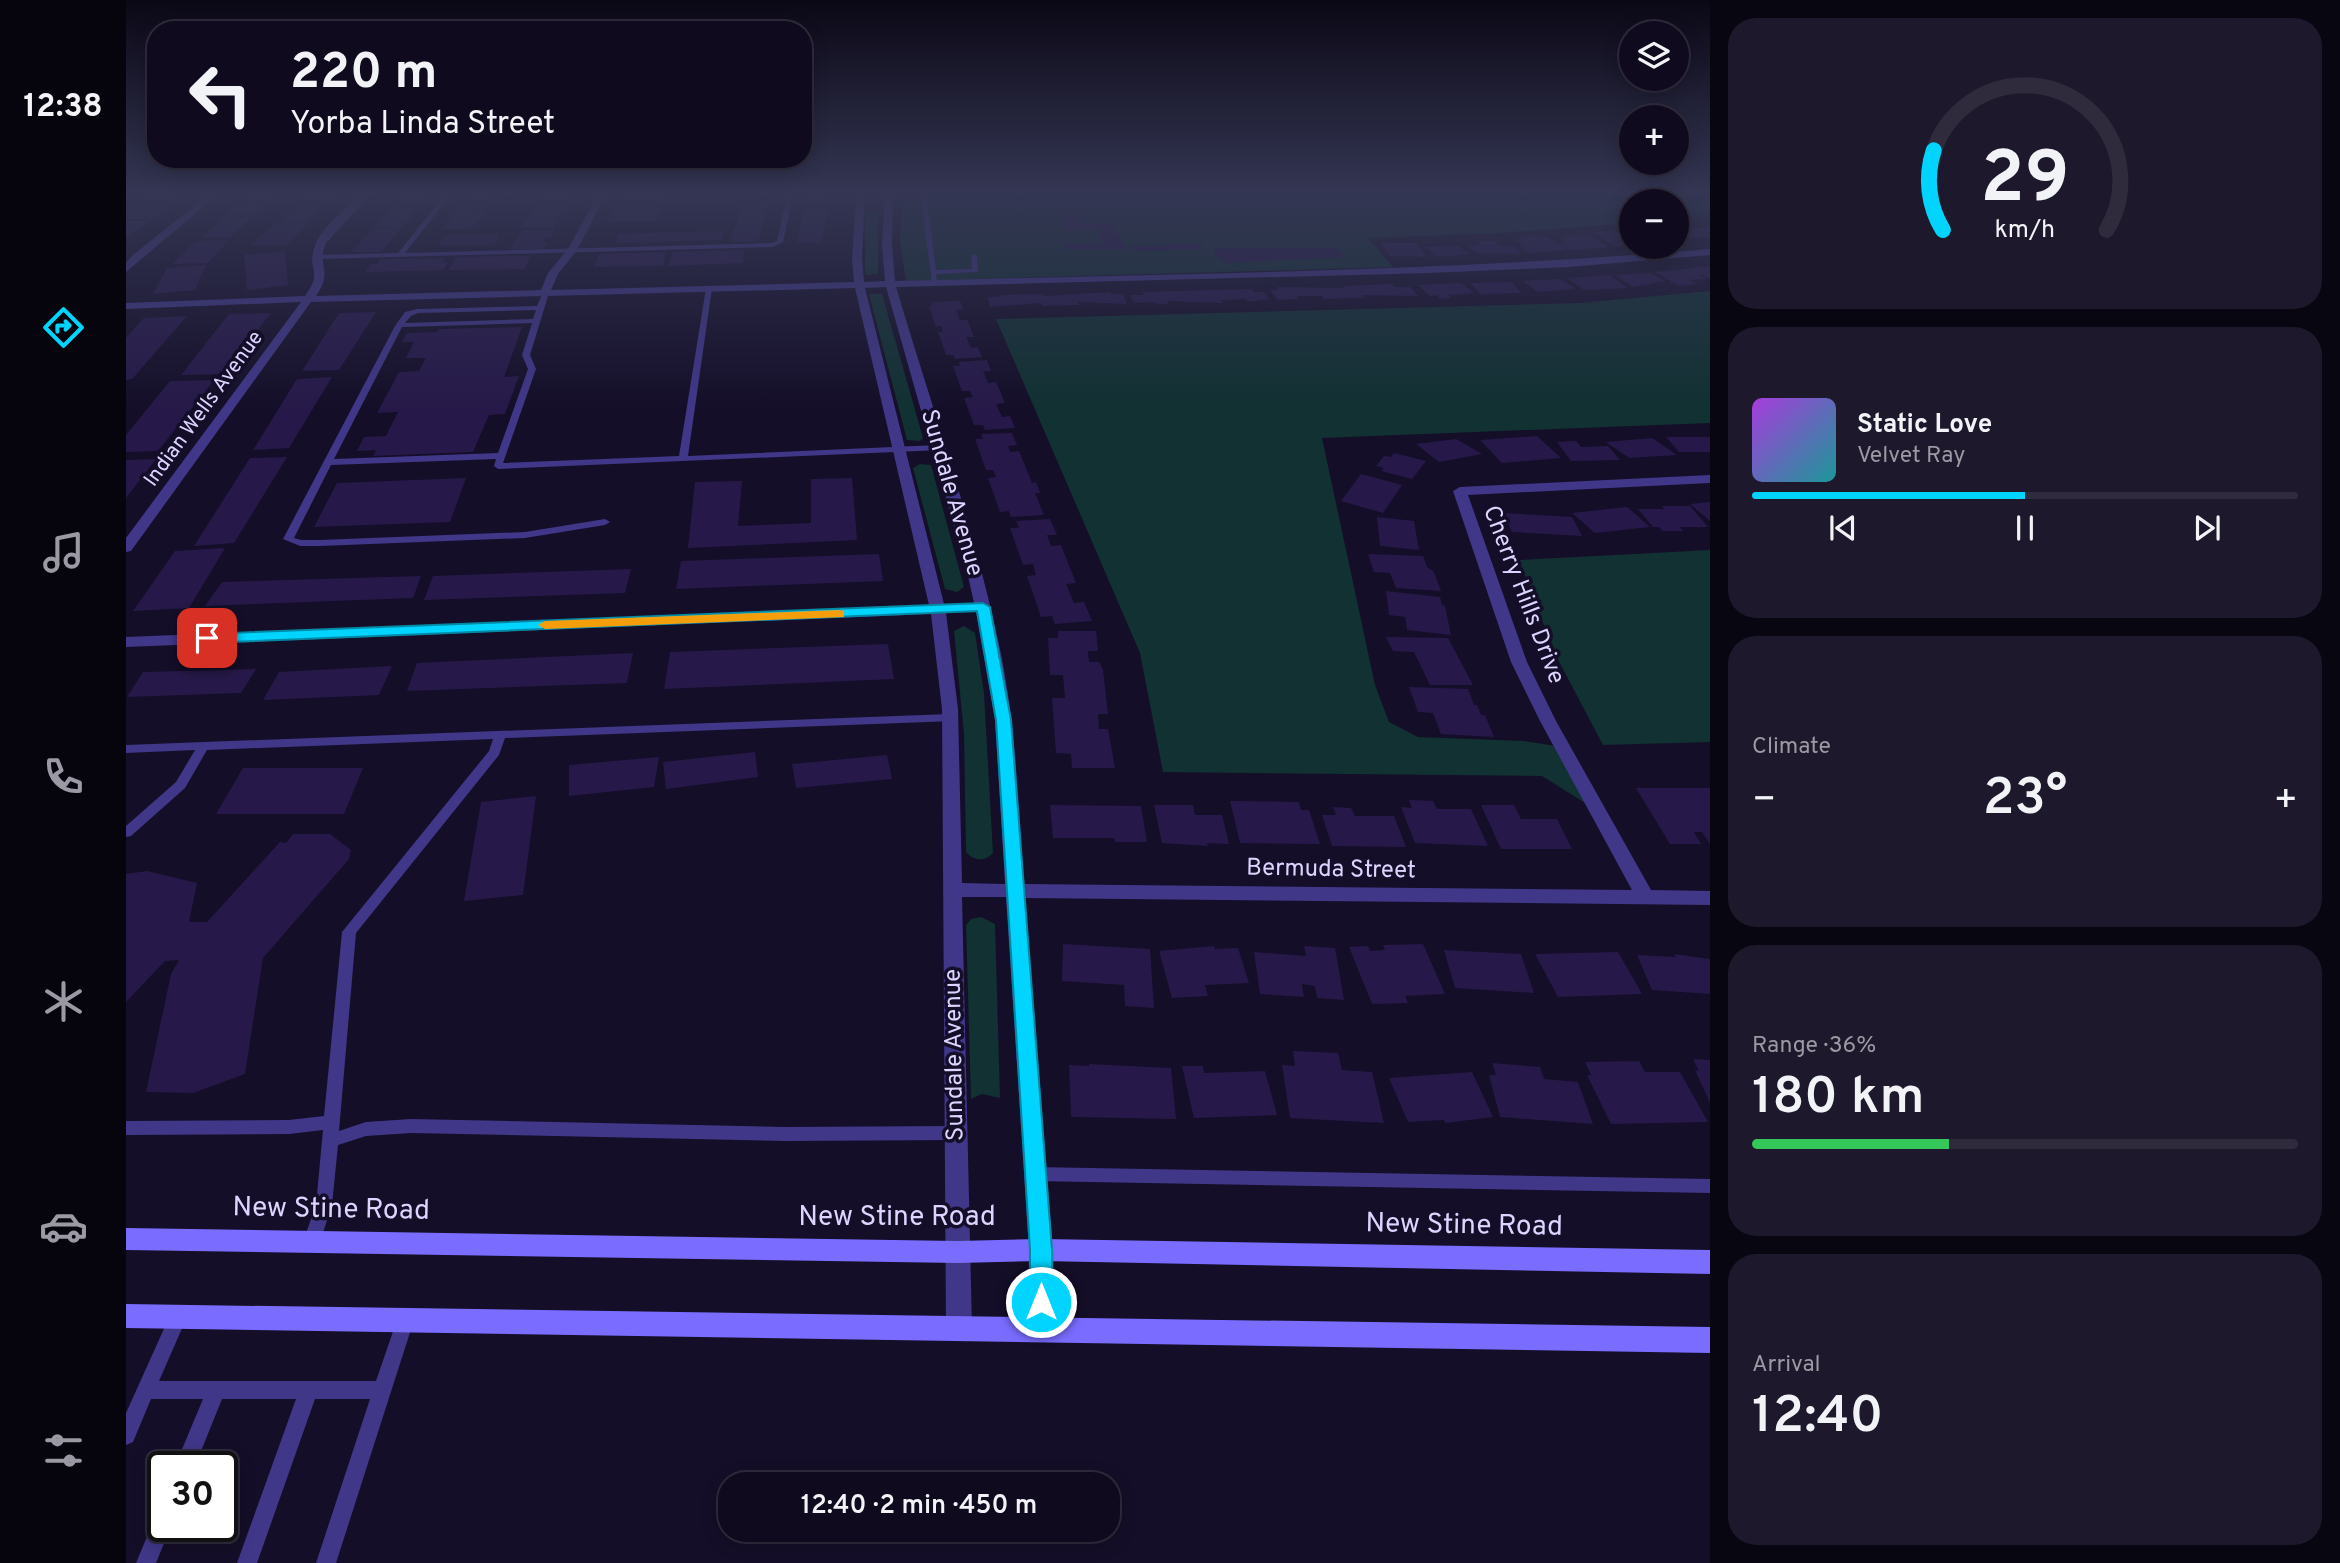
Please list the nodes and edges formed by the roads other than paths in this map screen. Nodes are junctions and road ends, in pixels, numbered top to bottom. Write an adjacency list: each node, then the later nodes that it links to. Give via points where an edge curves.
1 (319, 264): 13 (street, Indian Wells Avenue, via 323,274)
2 (561, 264): 12 (street)
3 (857, 264): 10 (street, Sundale Avenue)
4 (887, 264): 9 (street, Sundale Avenue)
5 (931, 264): 8 (lane)
6 (975, 264): 8 (lane, via 976,271)
7 (1547, 264): 8 (street)
8 (933, 277): 9 (street)
9 (890, 283): 10 (street); 18 (street, Sundale Avenue)
10 (859, 284): 11 (street); 19 (street, Sundale Avenue)
11 (709, 288): 12 (street); 21 (lane)
12 (545, 293): 13 (street); 15 (lane)
13 (309, 299): 14 (street); 25 (street, Indian Wells Avenue)
14 (126, 306)
15 (541, 308): 16 (lane); 17 (lane, via 417,311)
16 (538, 321): 17 (lane); 20 (lane, via 526,355 532,369)
17 (400, 325): 22 (lane)
18 (938, 448): 19 (lane); 26 (street, Sundale Avenue)
19 (900, 450): 21 (lane); 27 (street, Sundale Avenue)
20 (501, 456): 21 (lane, via 498,466); 22 (lane)
21 (683, 459)
22 (327, 462): 24 (lane, via 288,539 300,544 525,535)
23 (1710, 479): 36 (street, Cherry Hills Drive, via 1460,491 1519,662)
24 (605, 522)
25 (126, 548)
26 (983, 607): 27 (street); 35 (street, Sundale Avenue, via 1003,720)
27 (938, 610): 28 (street); 29 (street, Sundale Avenue)
28 (126, 642)
29 (950, 718): 30 (lane); 34 (street, Sundale Avenue)
30 (500, 735): 31 (lane); 38 (lane, via 495,752 349,932)
31 (203, 746): 32 (lane); 33 (lane, via 181,785)
32 (126, 749)
33 (126, 833)
34 (952, 890): 35 (street, Bermuda Street); 40 (street, Sundale Avenue)
35 (1014, 891): 36 (street, Bermuda Street); 42 (street, Sundale Avenue)
36 (1645, 897): 37 (street, Bermuda Street)
37 (1710, 898)
38 (331, 1122): 39 (lane, via 289,1127); 41 (lane)
39 (126, 1128)
40 (956, 1133): 41 (lane, via 411,1126 366,1129); 47 (street, Sundale Avenue)
41 (329, 1141): 45 (lane, via 324,1205)
42 (1035, 1174): 43 (lane); 46 (street, Sundale Avenue)
43 (1710, 1186)
44 (126, 1239): 45 (main road, New Stine Road)
45 (312, 1242): 47 (main road, New Stine Road)
46 (1041, 1250): 47 (main road, New Stine Road); 48 (main road, New Stine Road); 53 (street, Sundale Avenue)
47 (958, 1252): 52 (street, Sundale Avenue)
48 (1710, 1262)
49 (126, 1316): 50 (main road)
50 (178, 1317): 51 (main road); 55 (lane)
51 (405, 1320): 52 (main road); 57 (lane)
52 (959, 1328): 53 (main road)
53 (1041, 1328): 54 (main road)
54 (1710, 1340)
55 (145, 1390): 58 (lane); 59 (lane)
56 (309, 1390): 57 (lane); 58 (lane); 63 (lane)
57 (382, 1390): 64 (lane)
58 (216, 1391): 60 (lane)
59 (126, 1435)
60 (191, 1451)
61 (155, 1542): 62 (lane)
62 (146, 1563)
63 (247, 1563)
64 (326, 1563)

